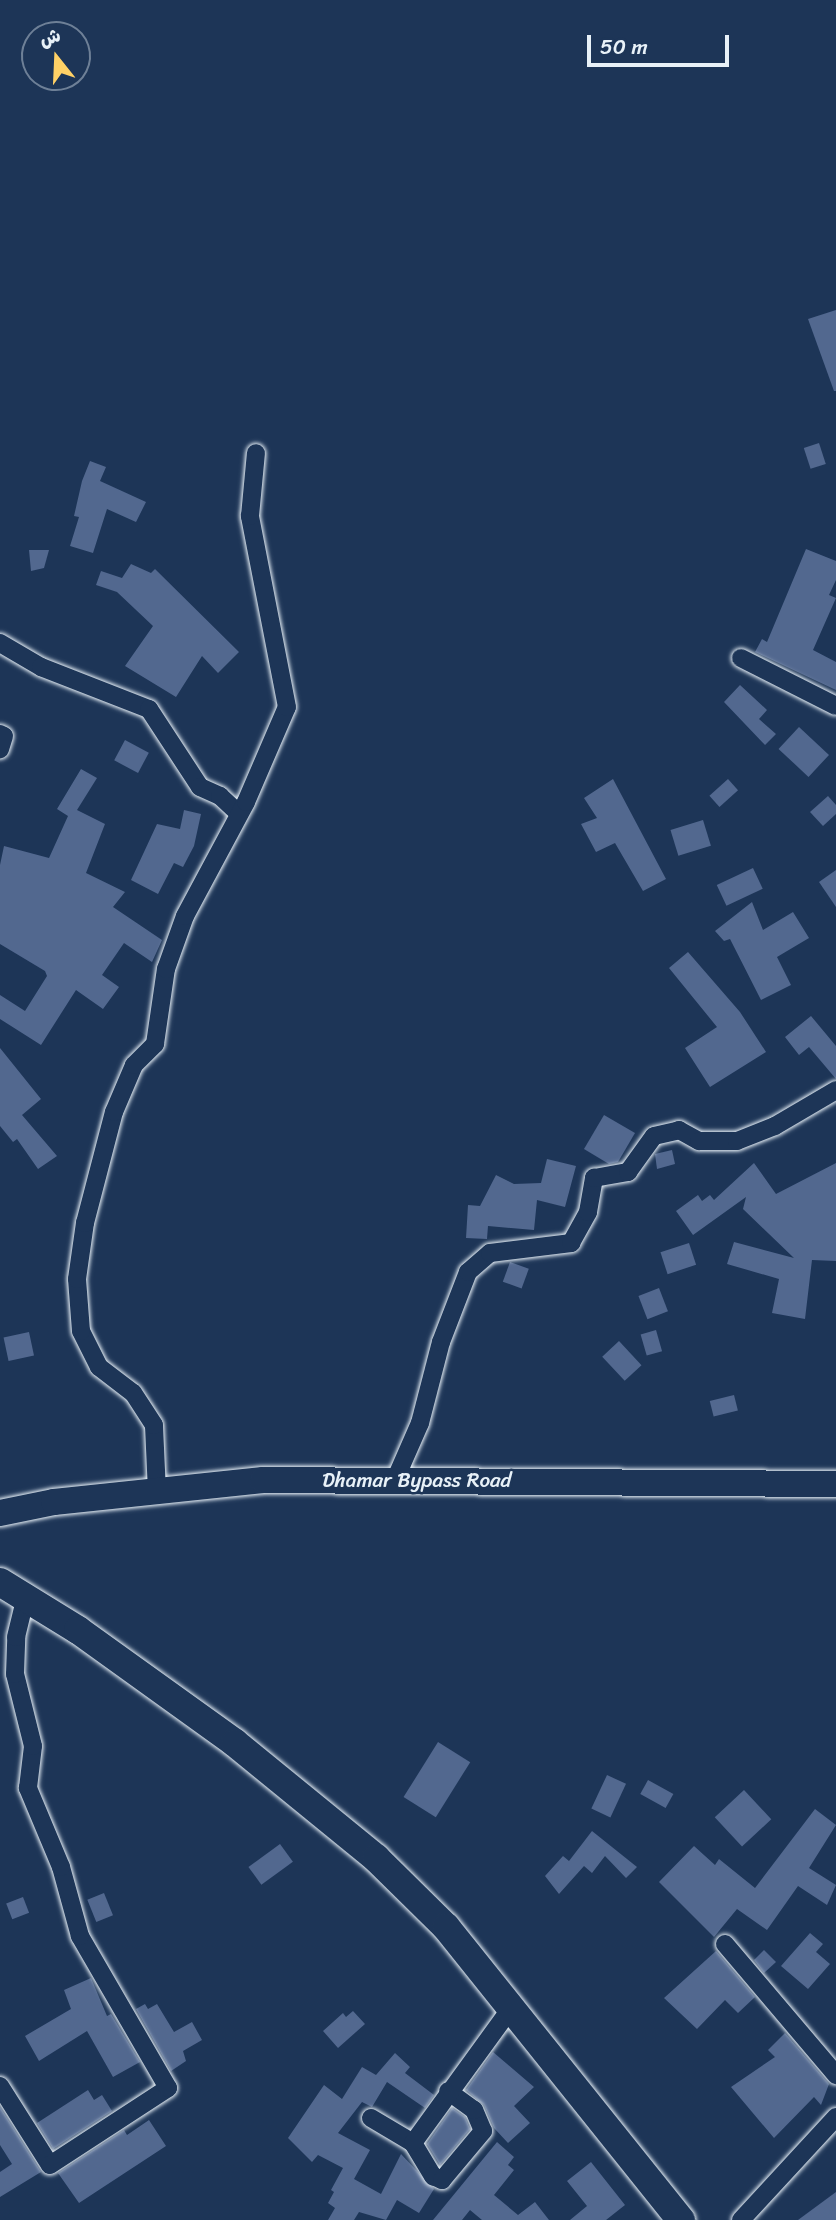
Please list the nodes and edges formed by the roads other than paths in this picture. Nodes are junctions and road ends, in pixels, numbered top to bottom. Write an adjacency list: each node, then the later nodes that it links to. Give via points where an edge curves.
1 (256, 453): 7 (street, via 250,516 286,707)
2 (0, 643): 7 (street, via 41,667 149,709 200,787 220,796)
3 (741, 658): 4 (street)
4 (836, 706)
5 (0, 734): 6 (street)
6 (0, 749)
7 (239, 814): 11 (street, via 177,937 166,969 155,1044 134,1065 114,1112 85,1223 77,1279 81,1331 99,1367 132,1393 154,1425)
8 (836, 1090): 9 (street, via 775,1126 737,1140 699,1141 679,1130 654,1136 628,1172 594,1178 588,1212 571,1242 490,1253 468,1272 441,1342 420,1423)
9 (395, 1480): 10 (main road, Dhamar Bypass Road); 11 (main road, Dhamar Bypass Road, via 264,1480)
10 (836, 1484)
11 (157, 1492): 12 (main road, Dhamar Bypass Road)
12 (0, 1513)
13 (0, 1582): 14 (main road)
14 (26, 1596): 16 (main road, via 235,1743 376,1858 446,1927); 18 (street, via 16,1637 15,1674 33,1746 28,1788 61,1867 80,1936 168,2088 50,2165)
15 (725, 1944): 17 (street)
16 (511, 2008): 19 (street); 23 (main road)
17 (836, 2075)
18 (2, 2090)
19 (448, 2091): 22 (street); 22 (street, via 474,2110 483,2131 442,2180 433,2176)
20 (836, 2117): 24 (street)
21 (371, 2118): 22 (street)
22 (413, 2143)
23 (679, 2219)
24 (741, 2220)

